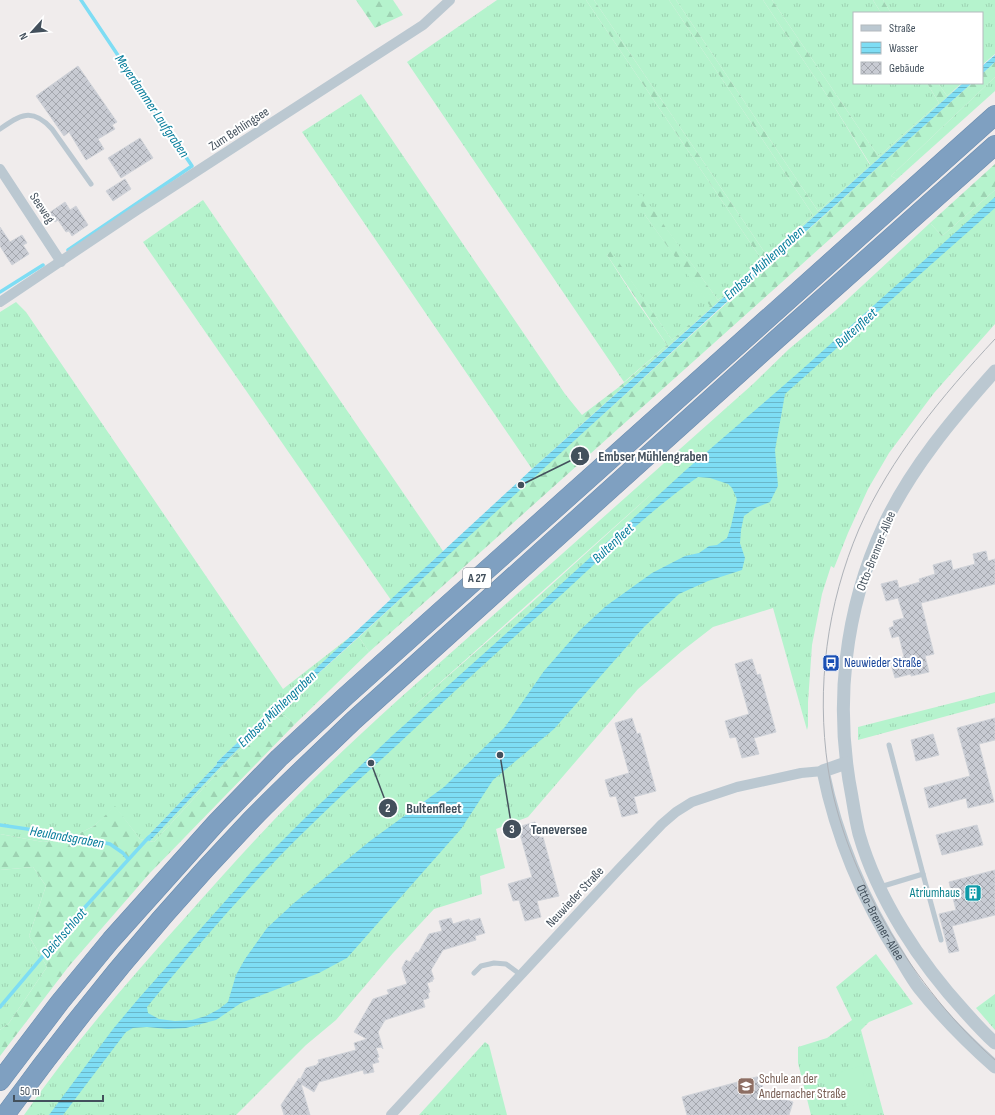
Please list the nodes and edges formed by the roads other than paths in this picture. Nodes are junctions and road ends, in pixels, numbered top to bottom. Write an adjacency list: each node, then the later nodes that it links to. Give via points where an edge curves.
1 (450, 0): 7 (street, Zum Behlingsee, via 423,25)
2 (995, 115): 20 (highway, A 27, via 279,758 216,823 111,940)
3 (0, 129): 6 (lane, via 25,115 40,119 52,129)
4 (995, 145): 21 (highway, A 27, via 377,700 286,785 220,853 122,964)
5 (0, 169): 7 (street, Seeweg)
6 (91, 184)
7 (61, 262): 8 (street, Zum Behlingsee)
8 (0, 302)
9 (993, 378): 11 (street, Otto-Brenner-Allee, via 950,424 907,485 884,526 865,574 854,614 844,677)
10 (889, 745): 13 (lane)
11 (846, 763): 12 (street); 14 (street, Otto-Brenner-Allee, via 859,833)
12 (823, 771): 17 (street, Neuwieder Straße, via 801,773 737,787 692,802 676,812 624,863); 19 (street, Otto-Brenner-Allee, via 842,843 882,931 924,994 954,1028)
13 (923, 874): 14 (lane); 15 (lane)
14 (880, 887): 18 (street, Otto-Brenner-Allee, via 911,944 952,997)
15 (941, 940)
16 (474, 973): 17 (lane, via 481,966 494,963 506,964)
17 (521, 975): 22 (street, Neuwieder Straße)
18 (995, 1042)
19 (995, 1067)
20 (0, 1081)
21 (5, 1115)
22 (391, 1115)

